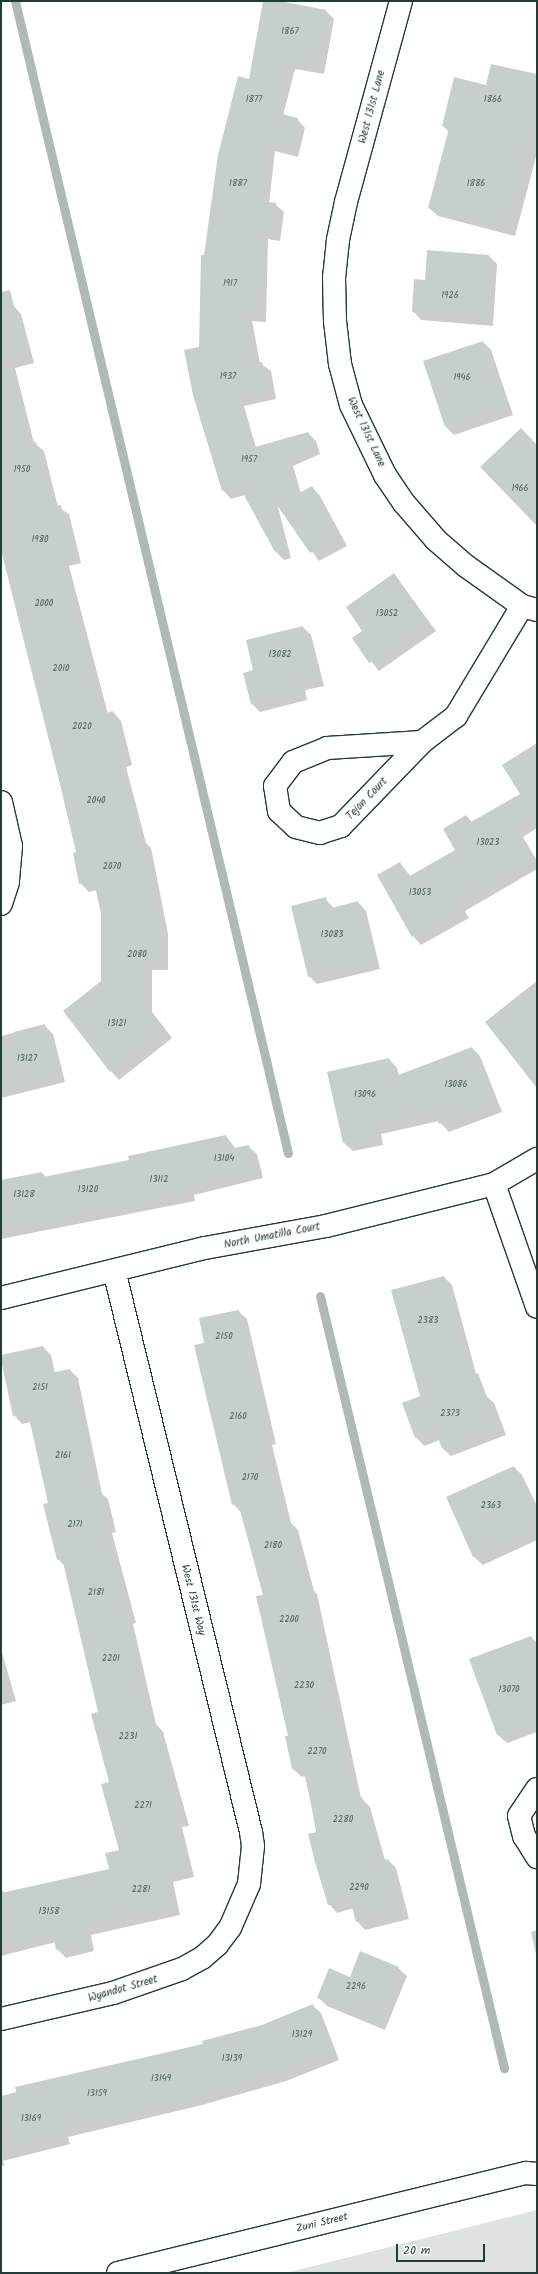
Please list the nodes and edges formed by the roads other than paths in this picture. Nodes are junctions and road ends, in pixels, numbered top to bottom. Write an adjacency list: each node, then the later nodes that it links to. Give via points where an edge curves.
1 (401, 1): 2 (street, West 131st Lane, via 338,240 334,292 340,364 353,411 382,468 404,503 436,540 466,566)
2 (530, 608): 3 (street, Tejon Court, via 456,716)
3 (422, 742): 3 (street, Tejon Court, via 327,748 293,762 275,786 279,811 296,827 320,833 341,826)
4 (1, 802): 5 (street, via 11,846 8,882)
5 (1, 904)
6 (537, 1159): 7 (street, North Umatilla Court)
7 (494, 1184): 8 (street, North Umatilla Court, via 326,1226 205,1248); 10 (street)
8 (114, 1270): 9 (street, North Umatilla Court); 13 (street, West 131st Way, via 251,1832 253,1846 249,1884)
9 (1, 1298)
10 (537, 1307)
11 (537, 1789): 12 (street, via 519,1816 524,1836)
12 (537, 1857)
13 (230, 1928): 14 (street, Wyandot Street, via 217,1945 202,1958 156,1980 113,1993)
14 (1, 2019)
15 (533, 2171): 16 (street, Zuni Street)
16 (118, 2273)

